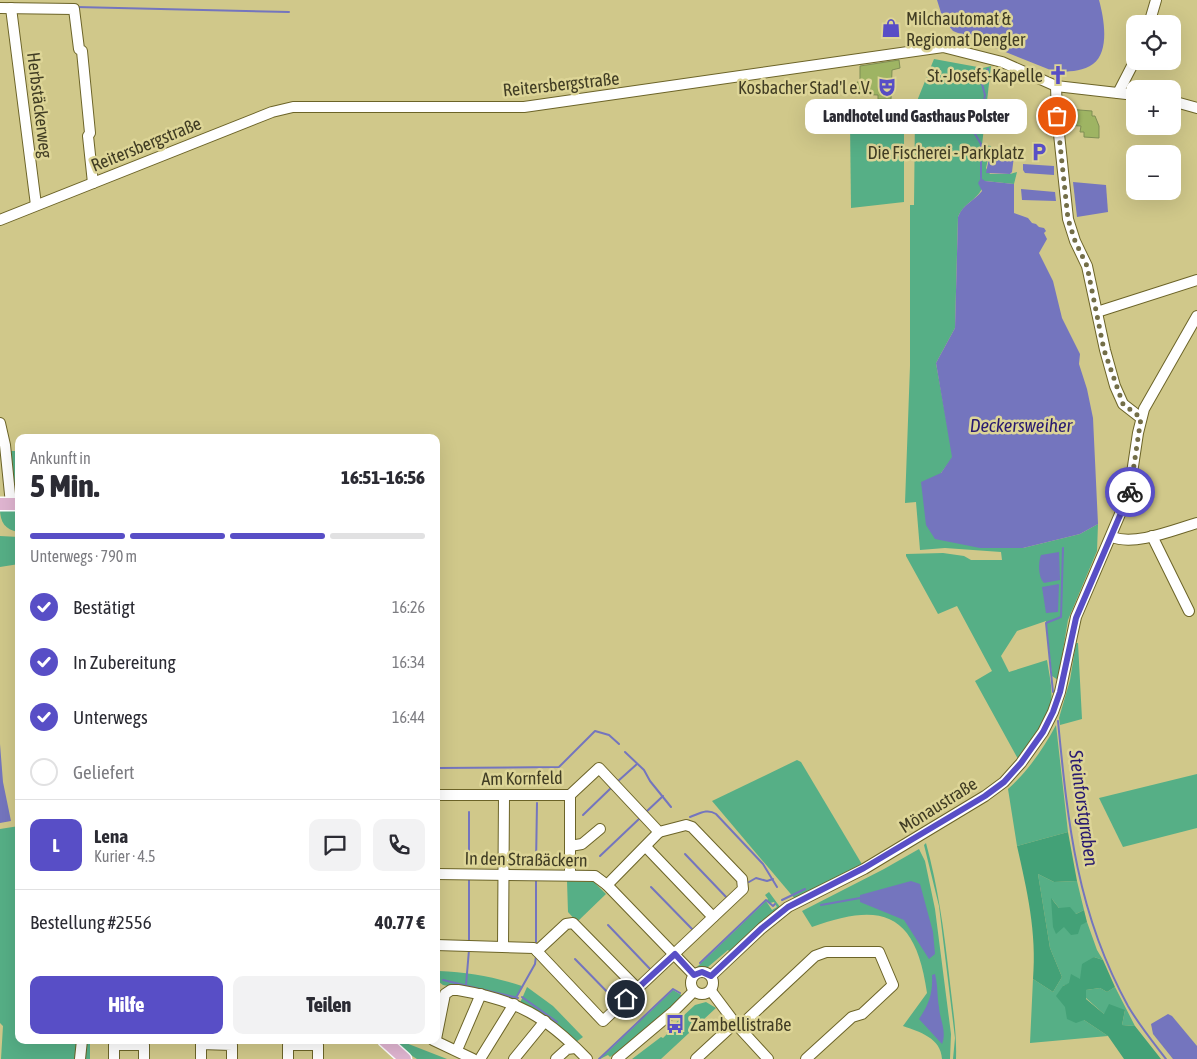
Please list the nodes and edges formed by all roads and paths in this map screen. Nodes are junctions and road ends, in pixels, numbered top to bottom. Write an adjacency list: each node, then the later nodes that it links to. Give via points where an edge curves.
1 (1156, 0): 4 (street)
2 (0, 8): 3 (street)
3 (12, 8): 11 (street, via 74,9 79,49 82,50); 12 (street, Herbstäckerweg)
4 (1152, 15)
5 (1130, 70): 7 (street)
6 (1056, 86): 7 (street, Reitersbergstraße); 11 (street, Reitersbergstraße, via 1002,62 943,47 524,107 293,107 272,112); 15 (street, via 1068,219 1087,266)
7 (1118, 93): 8 (street, Reitersbergstraße)
8 (1126, 94)
9 (1181, 103): 10 (street)
10 (1197, 108)
11 (93, 183): 12 (street, Reitersbergstraße)
12 (36, 205): 13 (street, Reitersbergstraße)
13 (0, 220)
14 (1197, 280): 15 (street)
15 (1097, 312): 17 (street, via 1115,386 1123,404)
16 (1197, 316): 17 (street, Mönaustraße, via 1150,396)
17 (1141, 418): 21 (street, Mönaustraße, via 1132,482)
18 (0, 423): 19 (street)
19 (10, 504)
20 (1197, 523): 22 (street)
21 (1112, 536): 22 (street, via 1129,540); 41 (street, Mönaustraße, via 1076,618 1053,712 1033,746 1004,782 901,847 788,907)
22 (1152, 536): 23 (street)
23 (1189, 611)
24 (440, 795): 26 (street, Am Kornfeld)
25 (570, 795): 26 (street, Am Kornfeld); 28 (street, Am Kornfeld, via 599,768); 29 (street)
26 (504, 796): 32 (street)
27 (600, 829): 29 (street, via 582,844)
28 (659, 832): 30 (street); 35 (street, via 689,826 742,879 743,889)
29 (570, 846): 33 (street)
30 (646, 847): 34 (street); 35 (street)
31 (440, 874): 32 (street, In den Straßäckern)
32 (503, 875): 33 (street, In den Straßäckern); 37 (street)
33 (570, 875): 34 (street, In den Straßäckern, via 595,876)
34 (607, 885): 39 (street, In den Straßäckern)
35 (713, 917): 39 (street)
36 (440, 945): 37 (street)
37 (502, 946): 38 (street, via 530,947)
38 (537, 951): 42 (street, via 566,924 573,923); 42 (street, via 603,1021)
39 (675, 954): 40 (street, In den Straßäckern); 42 (street)
40 (694, 975): 41 (street, via 702,972); 43 (street, via 691,984)
41 (711, 976): 44 (street, via 714,982)
42 (637, 988)
43 (694, 991): 44 (street, via 703,994); 68 (street)
44 (711, 991): 49 (street)
45 (481, 994): 46 (street); 47 (street, via 458,990 447,992); 54 (street)
46 (514, 1004): 48 (street); 64 (street)
47 (440, 1017)
48 (545, 1021): 53 (street); 65 (street)
49 (737, 1025): 69 (street); 70 (street); 71 (street, via 815,956 826,952 879,952 893,985)
50 (440, 1042): 54 (street)
51 (82, 1044): 56 (street)
52 (388, 1044): 55 (main road)
53 (575, 1048): 66 (street, via 567,1049); 67 (street)
54 (457, 1050): 63 (street)
55 (401, 1058)
56 (80, 1059)
57 (114, 1059): 58 (street, via 114,1045 144,1045)
58 (144, 1059)
59 (201, 1059): 60 (street, via 201,1044 232,1045)
60 (232, 1059)
61 (288, 1059): 62 (street, via 288,1045 318,1045)
62 (318, 1059)
63 (473, 1059)
64 (480, 1059)
65 (514, 1059)
66 (556, 1059)
67 (587, 1059)
68 (616, 1059)
69 (696, 1059)
70 (768, 1059)
71 (806, 1059)

